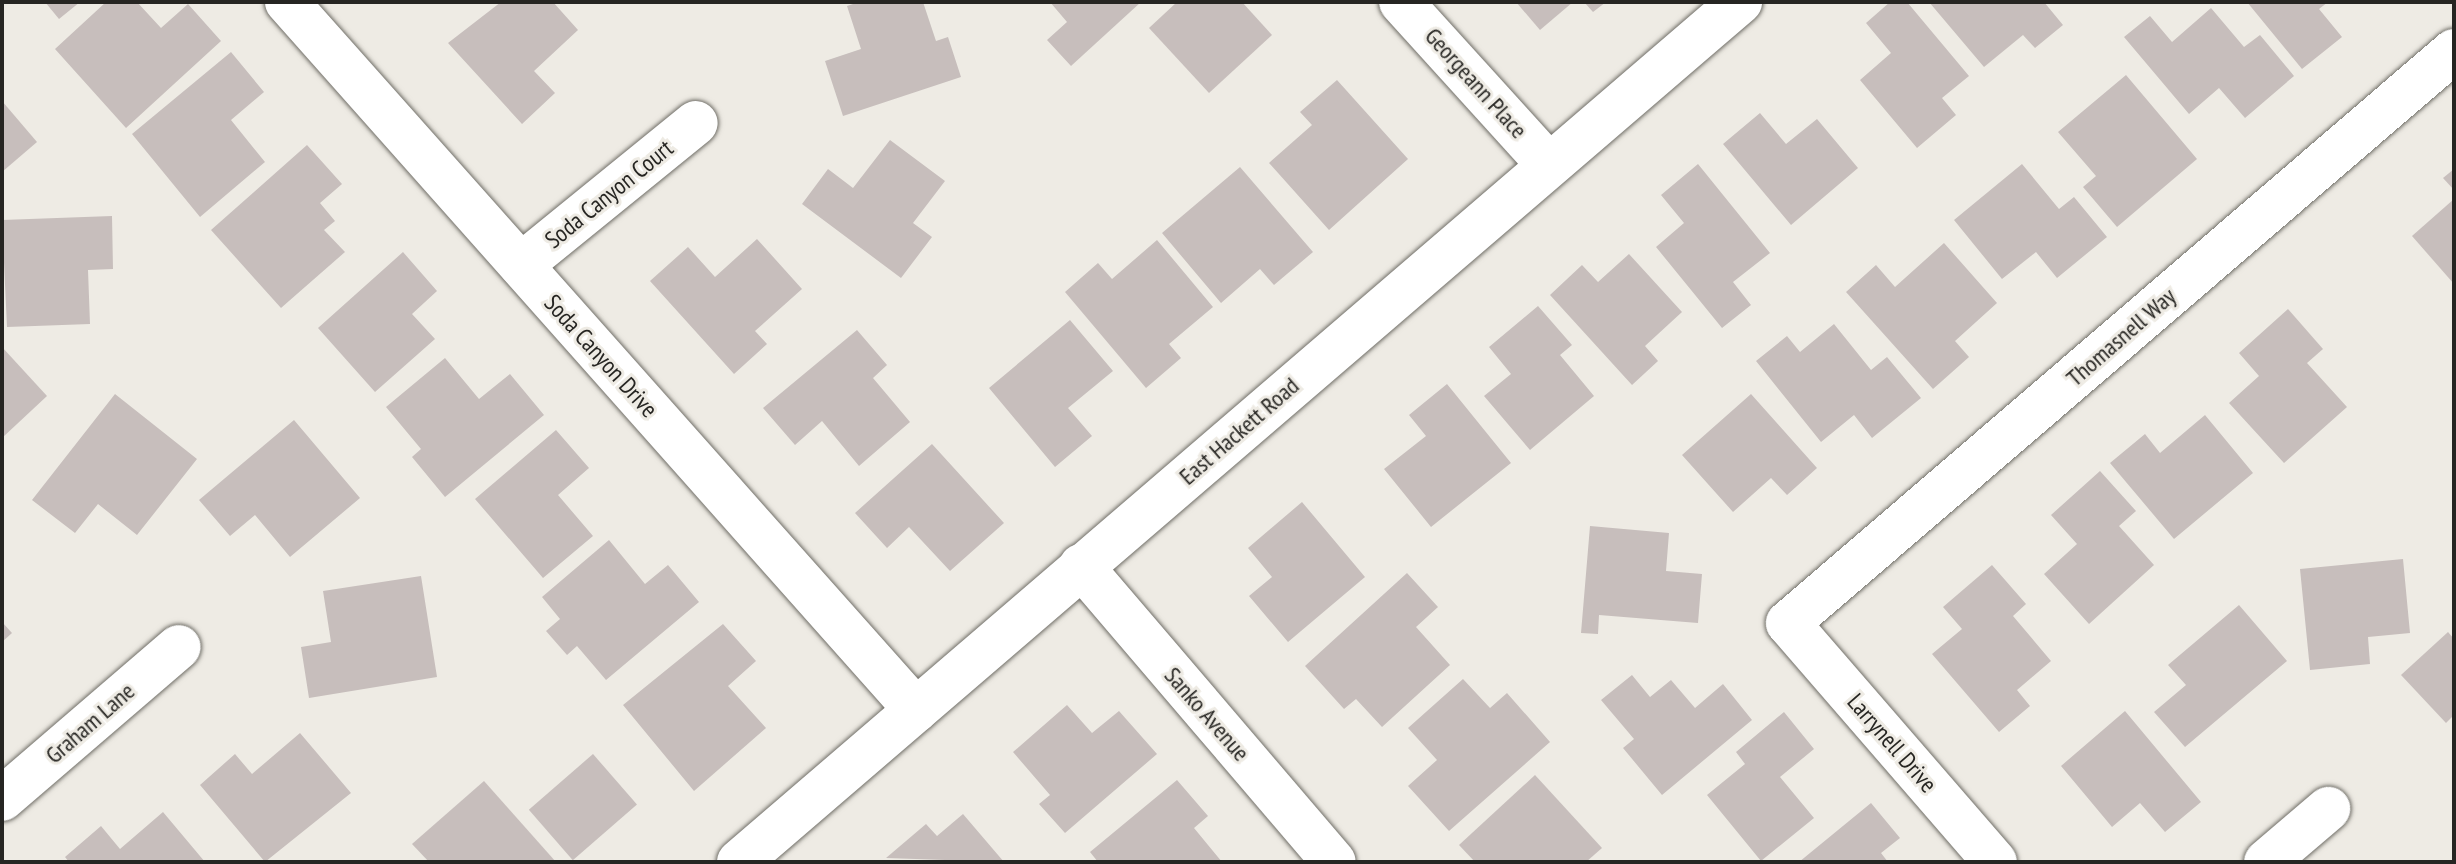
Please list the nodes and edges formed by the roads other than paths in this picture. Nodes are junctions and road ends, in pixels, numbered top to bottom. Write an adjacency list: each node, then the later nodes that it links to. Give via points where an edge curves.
1 (287, 2): 7 (street, Soda Canyon Drive)
2 (1401, 2): 6 (street, Georgeann Place)
3 (1740, 2): 6 (street, East Hackett Road)
4 (2454, 51): 9 (street, Thomasnell Way)
5 (696, 123): 7 (street, Soda Canyon Court)
6 (1549, 165): 8 (street, East Hackett Road)
7 (521, 265): 11 (street, Soda Canyon Drive)
8 (1081, 566): 11 (street, East Hackett Road); 15 (street, Sanko Avenue)
9 (1788, 623): 16 (street, Larrynell Drive)
10 (179, 647): 12 (street, Graham Lane)
11 (916, 710): 14 (street, East Hackett Road)
12 (2, 799)
13 (2328, 809): 17 (street)
14 (739, 862)
15 (1334, 862)
16 (1995, 862)
17 (2266, 862)

